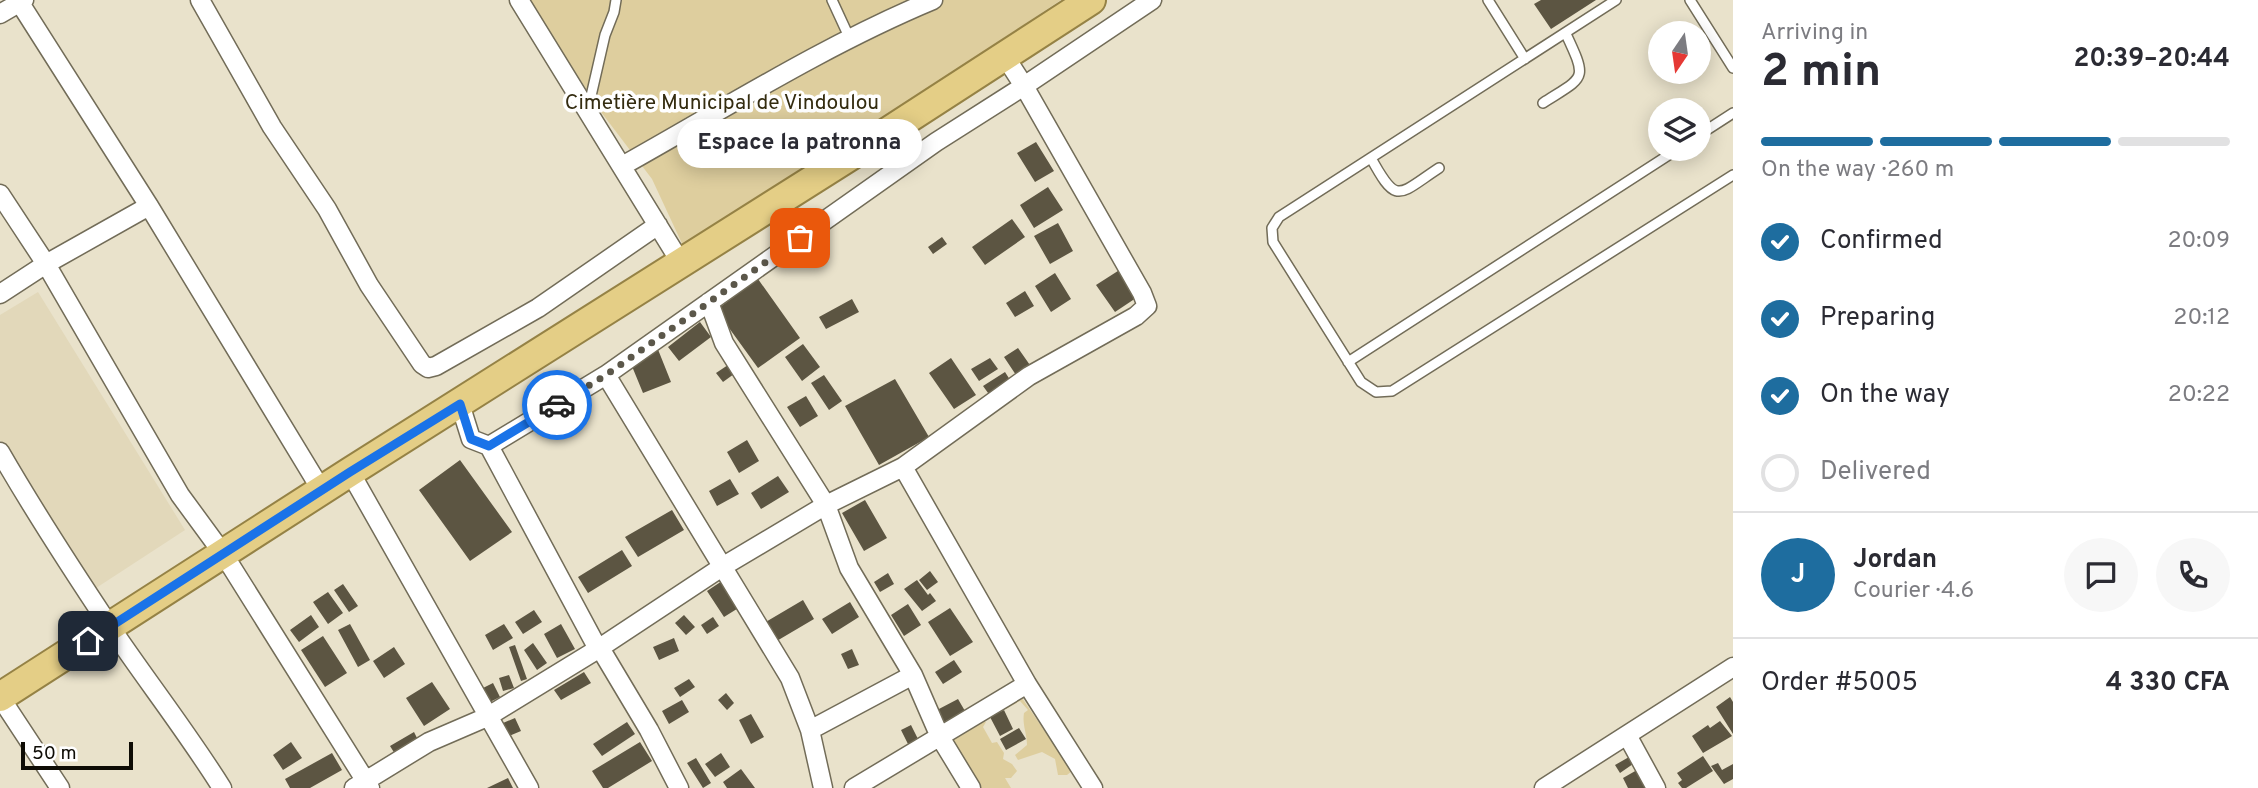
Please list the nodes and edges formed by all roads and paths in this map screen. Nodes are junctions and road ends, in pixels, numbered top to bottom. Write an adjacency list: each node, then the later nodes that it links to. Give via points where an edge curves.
1 (200, 0): 30 (street, via 369,285 428,368 538,308)
2 (519, 0): 20 (street)
3 (616, 0): 20 (lane)
4 (832, 0): 14 (lane)
5 (933, 0): 14 (street)
6 (1091, 0): 15 (highway)
7 (1152, 0): 18 (street)
8 (1616, 0): 13 (lane)
9 (1690, 0): 17 (lane)
10 (21, 1): 12 (street); 29 (street)
11 (1493, 2): 16 (lane)
12 (0, 14)
13 (1566, 34): 16 (lane); 19 (lane, via 1580,74 1576,82)
14 (850, 39): 25 (street)
15 (1004, 55): 18 (street); 31 (highway)
16 (1525, 59): 23 (lane)
17 (1733, 68)
18 (1024, 86): 34 (street, via 936,142); 40 (street, via 1147,306 1029,376)
19 (1543, 103)
20 (587, 111): 25 (street)
21 (1733, 113): 22 (lane)
22 (1711, 127)
23 (1371, 158): 26 (lane, via 1394,191 1403,192); 35 (lane, via 1279,217 1272,228 1273,242)
24 (1659, 161): 35 (lane)
25 (622, 166): 30 (street)
26 (1439, 168)
27 (1733, 175): 35 (lane, via 1392,391 1377,392 1361,382)
28 (0, 194): 32 (street)
29 (149, 206): 32 (street); 42 (street)
30 (658, 225): 31 (street)
31 (681, 263): 37 (highway)
32 (47, 264): 33 (street); 44 (street, via 180,495)
33 (0, 293)
34 (709, 302): 36 (street); 43 (street, via 724,343)
35 (1348, 362)
36 (606, 375): 38 (street); 45 (street)
37 (460, 404): 38 (street, via 471,439); 41 (highway)
38 (489, 446): 47 (street)
39 (0, 452): 46 (street)
40 (903, 467): 43 (street); 50 (street)
41 (350, 472): 42 (highway); 52 (street)
42 (322, 491): 44 (highway)
43 (826, 505): 45 (street); 49 (street, via 849,568)
44 (224, 555): 46 (highway); 56 (street)
45 (722, 567): 47 (street); 53 (street, via 790,678)
46 (110, 626): 51 (highway); 58 (street)
47 (598, 649): 52 (street); 60 (street)
48 (1731, 674): 54 (street)
49 (913, 675): 53 (street); 55 (street)
50 (1027, 684): 55 (street); 64 (street)
51 (0, 697): 57 (street)
52 (487, 717): 56 (street, via 429,742); 59 (street)
53 (810, 730): 61 (street)
54 (1627, 735): 65 (street); 66 (street)
55 (940, 737): 62 (street); 63 (street)
56 (363, 785)
57 (60, 788)
58 (222, 788)
59 (529, 788)
60 (679, 788)
61 (823, 788)
62 (854, 788)
63 (971, 788)
64 (1093, 788)
65 (1544, 788)
66 (1657, 788)

